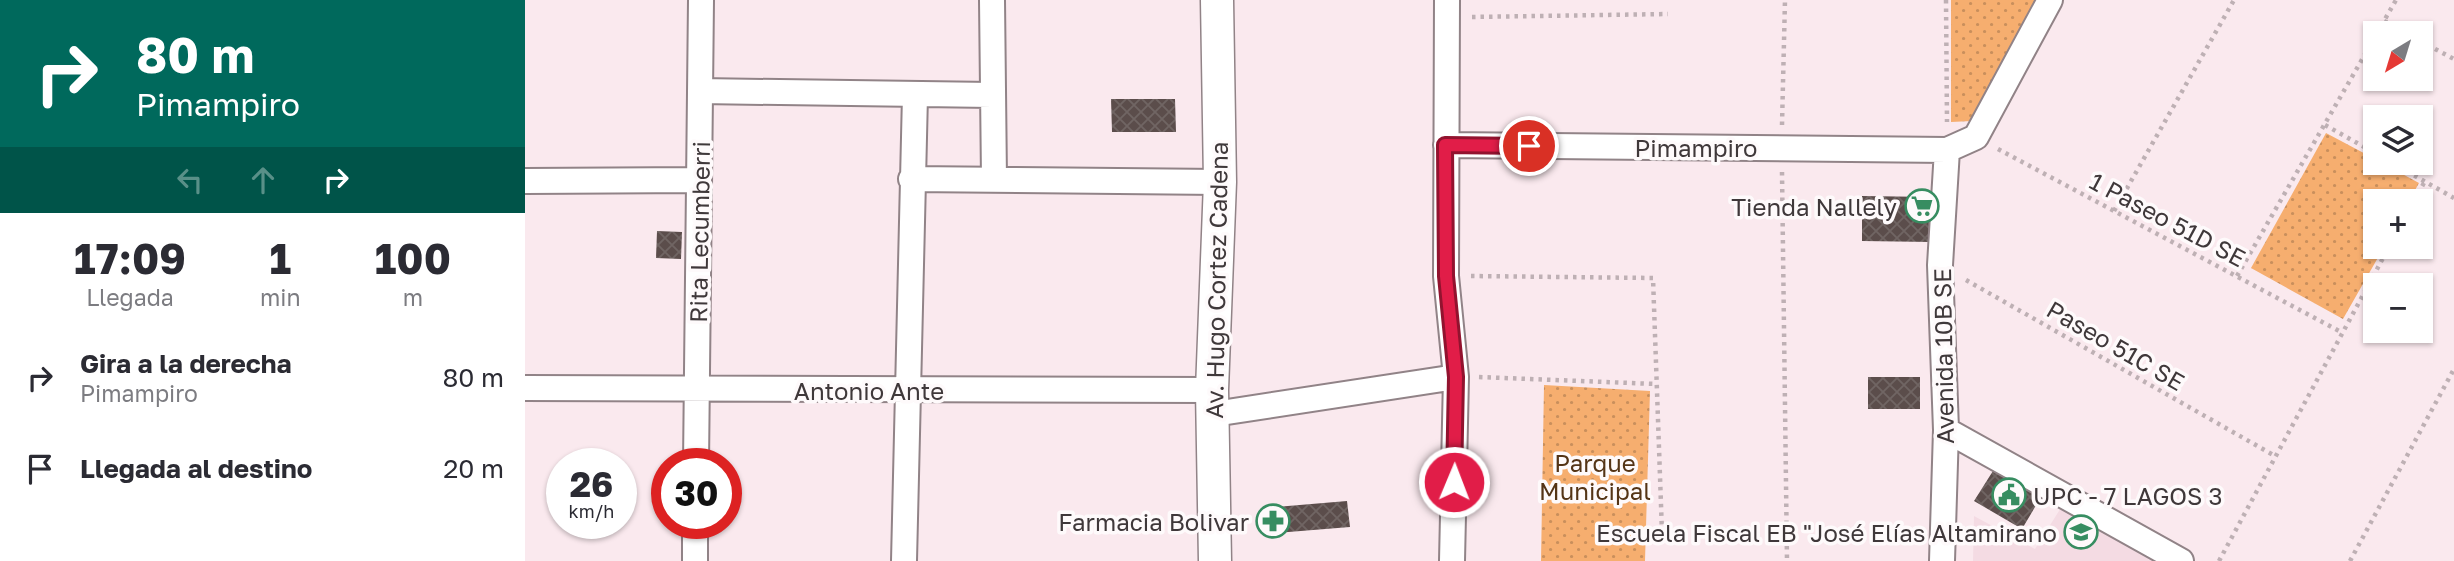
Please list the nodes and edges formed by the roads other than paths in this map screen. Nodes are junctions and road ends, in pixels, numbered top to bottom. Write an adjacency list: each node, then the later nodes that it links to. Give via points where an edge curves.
1 (701, 0): 6 (street, Rita Lecumberri)
2 (992, 0): 8 (street)
3 (1217, 0): 15 (street, Av. Hugo Cortez Cadena)
4 (2050, 0): 10 (street, via 1976,137)
5 (1447, 8): 9 (street)
6 (700, 92): 7 (street); 12 (street, Rita Lecumberri)
7 (915, 94): 8 (street); 13 (street)
8 (992, 95): 11 (street)
9 (1445, 145): 10 (street, Pimampiro); 16 (street, via 1446,276)
10 (1947, 150): 21 (street, Avenida 10B SE, via 1940,264)
11 (994, 179): 13 (street); 15 (street)
12 (699, 180): 14 (street); 18 (street, Rita Lecumberri)
13 (911, 180): 19 (street)
14 (525, 181)
15 (1220, 182): 20 (street, Av. Hugo Cortez Cadena)
16 (1456, 377): 20 (street, Antonio Ante); 27 (street)
17 (525, 388): 18 (street, Antonio Ante)
18 (697, 390): 19 (street, Antonio Ante); 22 (street, Rita Lecumberri)
19 (906, 390): 20 (street, Antonio Ante); 25 (street)
20 (1213, 402): 26 (street, Av. Hugo Cortez Cadena)
21 (1946, 430): 28 (street, Avenida 10B SE); 29 (street)
22 (696, 448)
23 (695, 539): 24 (street)
24 (695, 561)
25 (904, 561)
26 (1215, 561)
27 (1452, 561)
28 (1942, 561)
29 (2181, 561)

